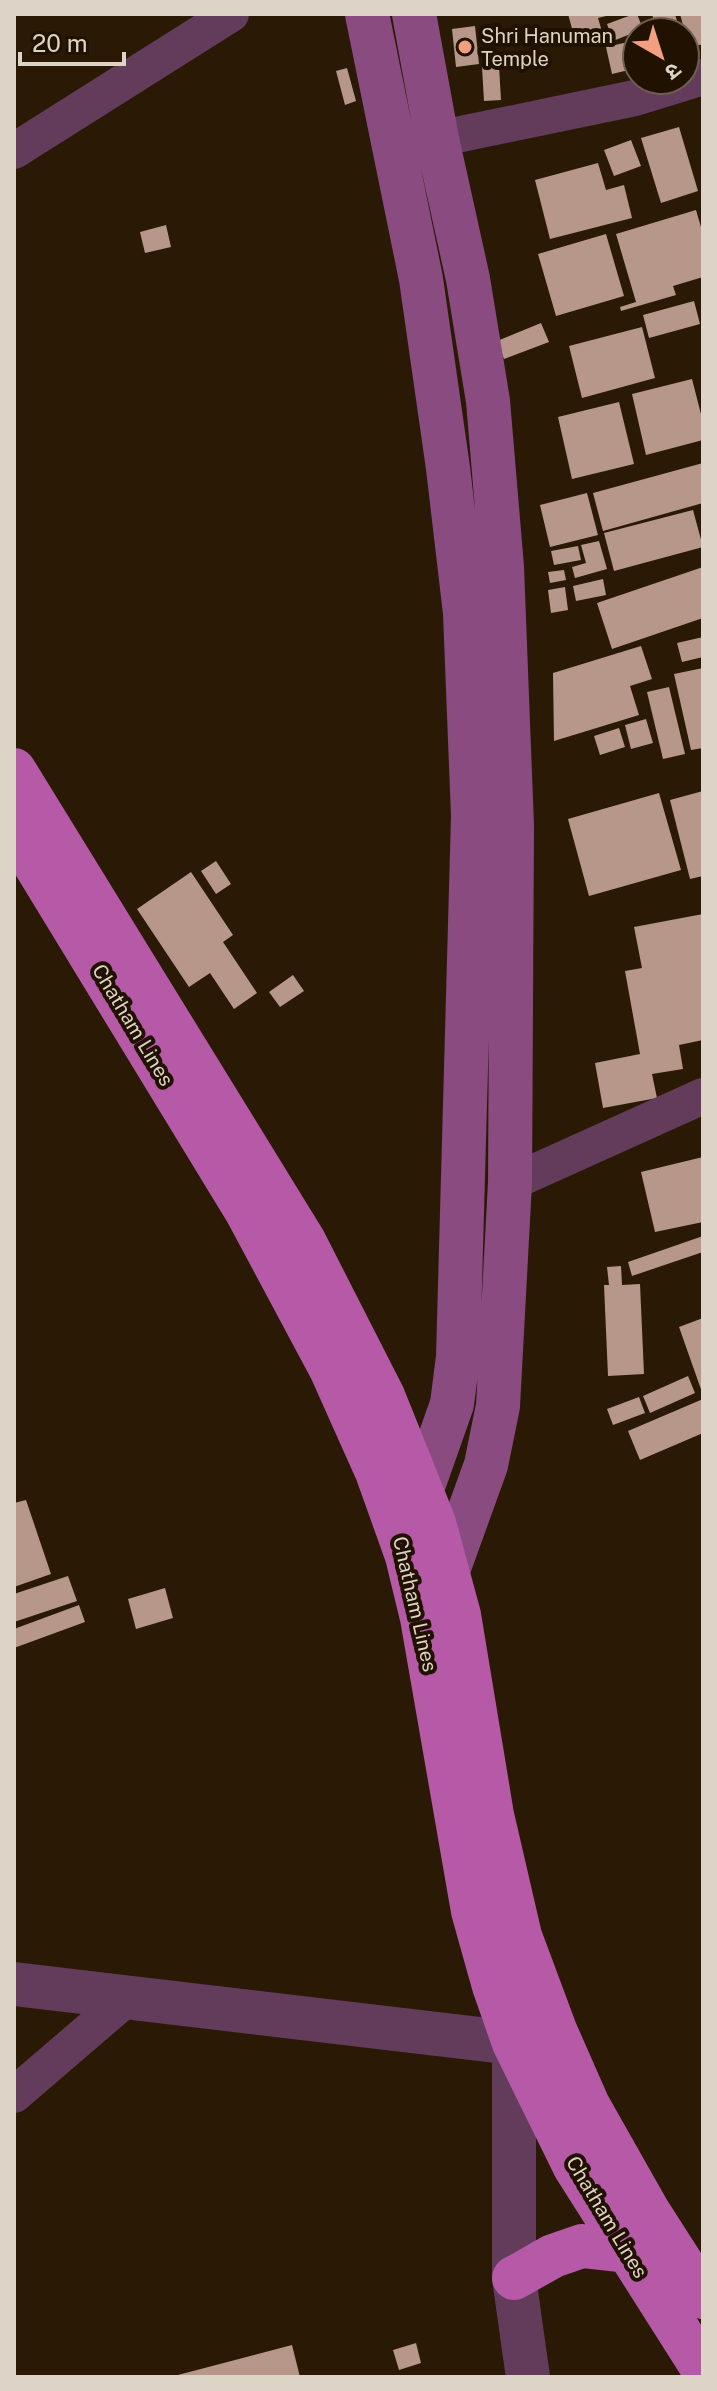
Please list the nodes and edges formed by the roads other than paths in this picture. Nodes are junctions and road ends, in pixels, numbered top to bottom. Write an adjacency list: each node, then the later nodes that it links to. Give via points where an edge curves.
1 (231, 14): 6 (street)
2 (367, 14): 11 (main road, via 421,279 448,468 465,613 473,816 458,1357 452,1404)
3 (414, 14): 5 (main road)
4 (703, 77): 5 (street, via 635,98)
5 (437, 139): 10 (main road, via 488,401 501,552 512,826)
6 (14, 151)
7 (14, 770): 11 (highway, Chatham Lines, via 304,1241 383,1396)
8 (14, 830): 16 (highway, Chatham Lines, via 247,1212 331,1369 377,1472 411,1571 473,1911)
9 (703, 1096): 10 (street)
10 (510, 1183): 12 (main road, via 498,1406 486,1465)
11 (421, 1492): 12 (highway, Chatham Lines)
12 (447, 1573): 15 (highway, Chatham Lines, via 520,1936)
13 (14, 1984): 14 (street)
14 (127, 1998): 16 (street); 17 (street)
15 (555, 2030): 16 (street); 20 (highway, Chatham Lines, via 588,2105)
16 (514, 2043): 18 (highway, Chatham Lines, via 575,2167); 19 (street)
17 (14, 2095)
18 (627, 2251): 19 (highway, via 582,2246); 21 (highway, Chatham Lines)
19 (514, 2278): 22 (street)
20 (703, 2297)
21 (703, 2369)
22 (528, 2377)

